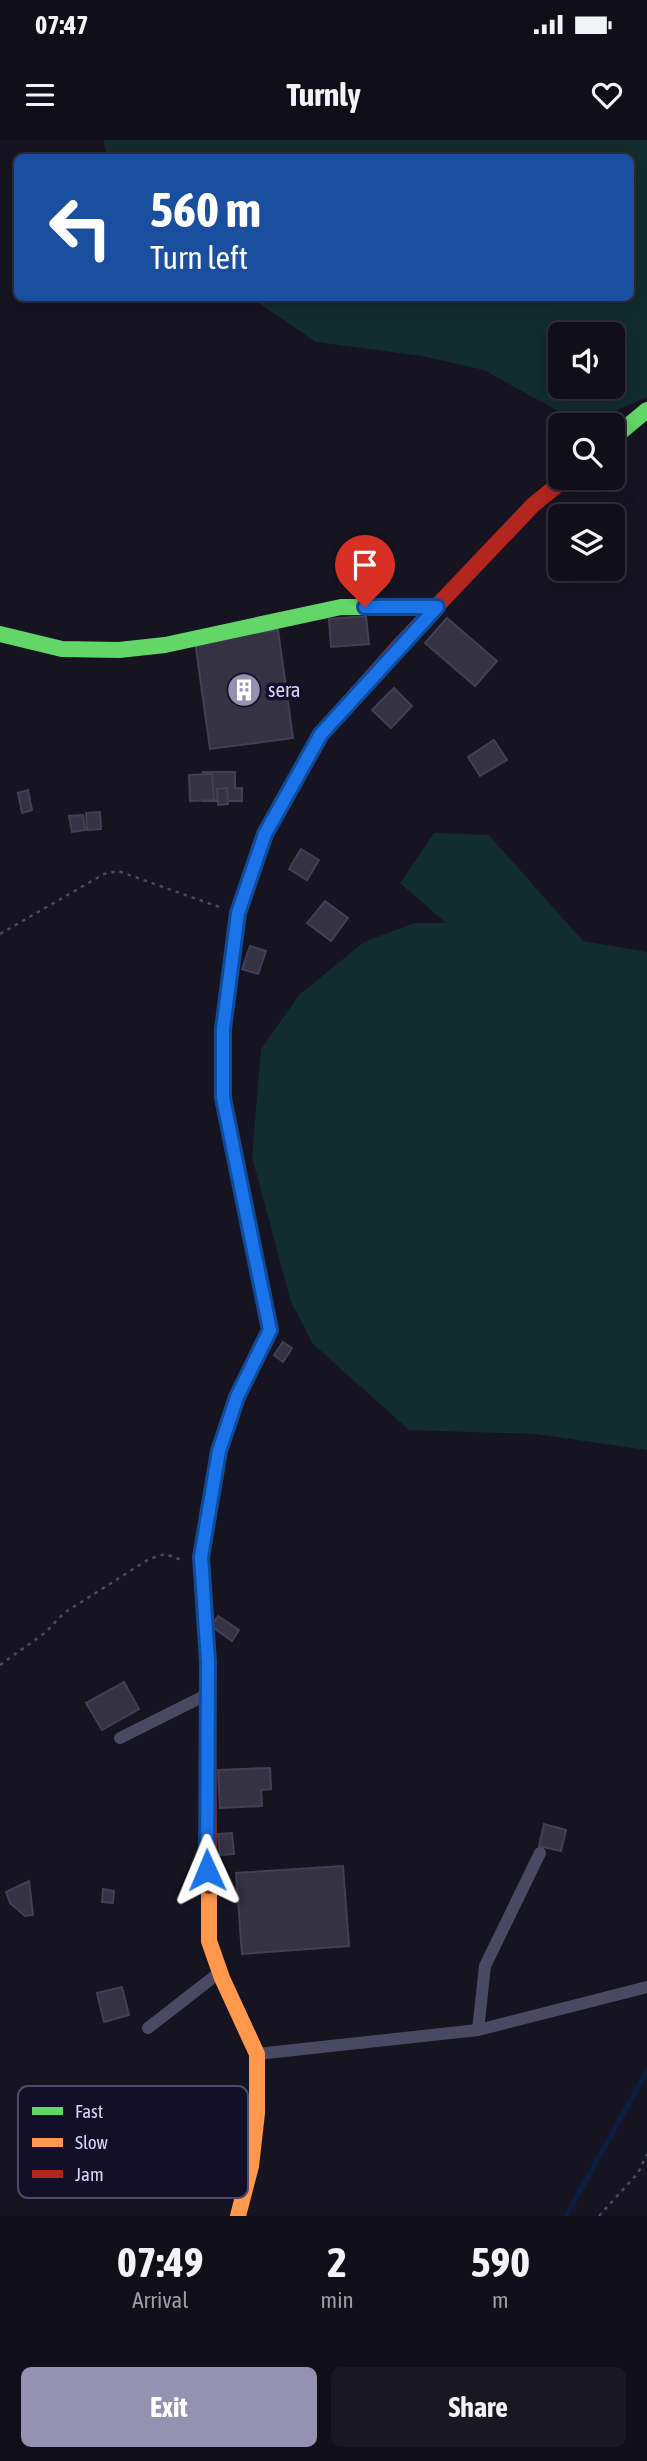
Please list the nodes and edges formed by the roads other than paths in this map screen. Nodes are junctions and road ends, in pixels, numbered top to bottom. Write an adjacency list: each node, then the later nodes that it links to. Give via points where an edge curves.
1 (647, 410): 2 (street)
2 (625, 428)
3 (551, 490): 4 (street)
4 (437, 607): 5 (street, via 341,607 165,645 119,650 62,649); 6 (street, via 321,734 265,834 238,913 223,1029 223,1098 270,1330 237,1397 219,1451 201,1557)
5 (0, 634)
6 (208, 1695): 7 (street); 9 (street, via 209,1941)
7 (120, 1738)
8 (540, 1853): 12 (street, via 485,1966)
9 (220, 1972): 11 (street); 13 (street)
10 (647, 1987): 12 (street)
11 (148, 2028)
12 (478, 2030): 13 (street)
13 (257, 2054): 14 (street, via 257,2113)
14 (248, 2177)
15 (242, 2198): 16 (street)
16 (237, 2216)

